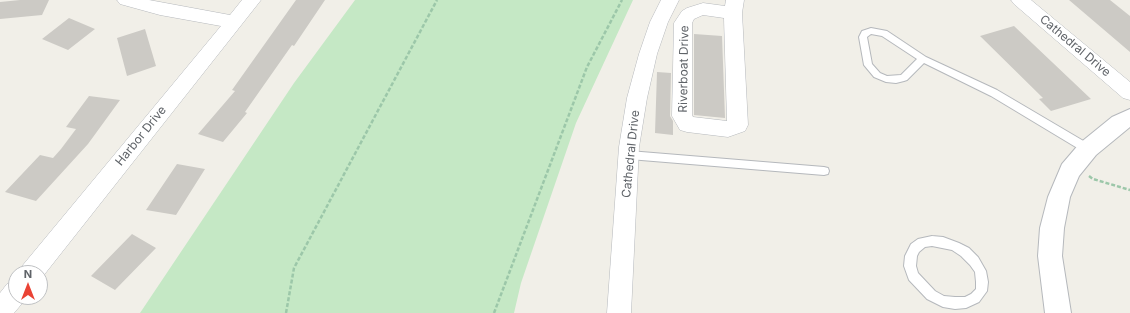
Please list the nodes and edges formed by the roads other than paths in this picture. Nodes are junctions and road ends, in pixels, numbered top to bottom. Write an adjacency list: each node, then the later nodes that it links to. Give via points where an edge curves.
1 (126, 0): 6 (street, via 160,9)
2 (252, 0): 6 (street, Harbor Drive)
3 (670, 0): 10 (street, Cathedral Drive, via 648,54 637,98)
4 (1020, 0): 8 (street, Cathedral Drive)
5 (734, 7): 5 (street, Riverboat Drive, via 738,125 728,129 687,124 682,116 683,23 693,12)
6 (234, 22): 13 (street, Harbor Drive)
7 (923, 59): 7 (lane, via 904,78 886,79 870,69 863,37 871,31 884,33); 11 (lane, via 994,93)
8 (1130, 93)
9 (1130, 117): 11 (street, via 1119,123)
10 (629, 155): 12 (lane); 17 (street, Cathedral Drive)
11 (1081, 157): 18 (street, via 1070,171 1059,197 1052,228 1050,256)
12 (824, 171)
13 (37, 265)
14 (8, 302): 16 (street)
15 (956, 308): 15 (lane, via 975,298 980,291 980,271 974,261 955,246 943,242 922,242 910,256 913,276 931,295)
16 (0, 312)
17 (619, 313)
18 (1058, 313)

